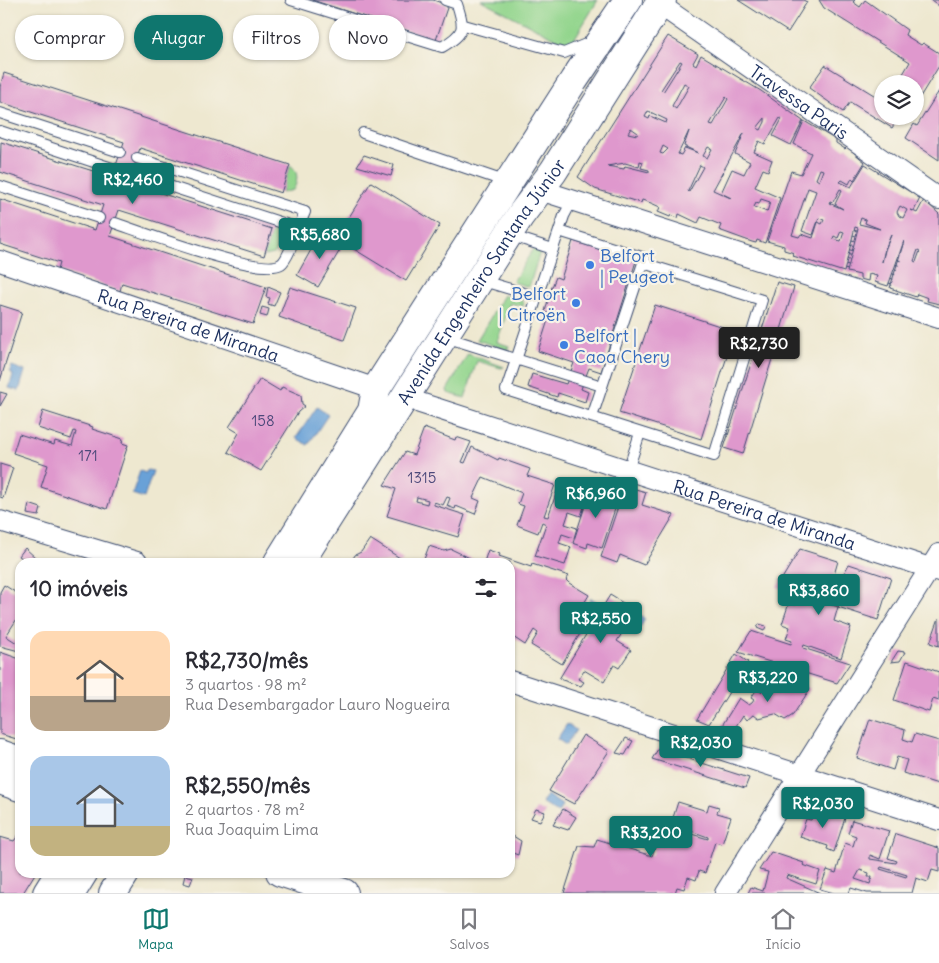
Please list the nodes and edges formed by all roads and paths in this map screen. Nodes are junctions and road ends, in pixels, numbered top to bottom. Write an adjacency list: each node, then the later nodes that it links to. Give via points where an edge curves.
1 (291, 0): 5 (lane, via 442,47 459,37)
2 (445, 0): 5 (lane, via 457,4)
3 (628, 0): 6 (main road, Avenida Engenheiro Santana Júnior)
4 (660, 2): 16 (main road, Avenida Engenheiro Santana Júnior); 17 (street, Travessa Paris)
5 (464, 25): 6 (lane, via 564,52)
6 (607, 34): 14 (main road, Avenida Engenheiro Santana Júnior)
7 (0, 113): 10 (lane)
8 (0, 131): 12 (lane)
9 (363, 133): 14 (lane)
10 (120, 152)
11 (137, 158): 22 (lane, via 305,212)
12 (115, 169)
13 (132, 174): 22 (lane)
14 (508, 182): 21 (main road, via 518,193); 38 (main road, Avenida Engenheiro Santana Júnior)
15 (0, 186): 19 (lane)
16 (540, 190): 18 (street); 21 (main road, Avenida Engenheiro Santana Júnior)
17 (939, 199)
18 (572, 201): 24 (lane); 33 (street)
19 (99, 218)
20 (115, 223): 22 (lane, via 236,262 265,268 284,261)
21 (514, 226): 25 (lane); 30 (main road, Avenida Engenheiro Santana Júnior)
22 (298, 228)
23 (856, 228): 29 (path)
24 (559, 231): 25 (lane); 28 (lane, via 645,258)
25 (553, 249): 32 (lane)
26 (900, 258): 31 (path)
27 (0, 262): 38 (street, Rua Pereira de Miranda)
28 (643, 262): 37 (lane); 41 (lane, via 762,300 714,456)
29 (845, 276)
30 (480, 280): 32 (lane); 34 (main road, Avenida Engenheiro Santana Júnior)
31 (888, 290)
32 (537, 297): 36 (lane)
33 (939, 318)
34 (444, 337): 35 (main road, Avenida Engenheiro Santana Júnior); 36 (lane)
35 (430, 360): 39 (main road); 47 (main road, Avenida Engenheiro Santana Júnior)
36 (516, 360): 37 (lane); 40 (lane, via 506,390)
37 (602, 386): 40 (lane)
38 (376, 389): 45 (main road, via 358,404); 46 (main road, Avenida Engenheiro Santana Júnior, via 372,412)
39 (420, 403): 42 (street, Rua Pereira de Miranda); 48 (main road)
40 (592, 417): 41 (lane)
41 (640, 433): 42 (lane)
42 (628, 470): 49 (street, Rua Pereira de Miranda)
43 (0, 522): 44 (street)
44 (123, 558)
45 (261, 558)
46 (281, 558)
47 (303, 558)
48 (323, 558)
49 (936, 564): 53 (street)
50 (515, 683): 53 (street)
51 (0, 754): 52 (main road)
52 (15, 759)
53 (797, 775): 58 (street); 69 (street)
54 (0, 780): 55 (main road)
55 (15, 786)
56 (0, 800): 57 (main road)
57 (15, 805)
58 (939, 820)
59 (56, 878): 64 (main road)
60 (80, 878): 65 (main road)
61 (102, 878): 66 (main road)
62 (122, 878): 67 (main road)
63 (298, 878): 68 (main road)
64 (47, 893)
65 (71, 893)
66 (93, 893)
67 (113, 893)
68 (344, 893)
69 (725, 893)

